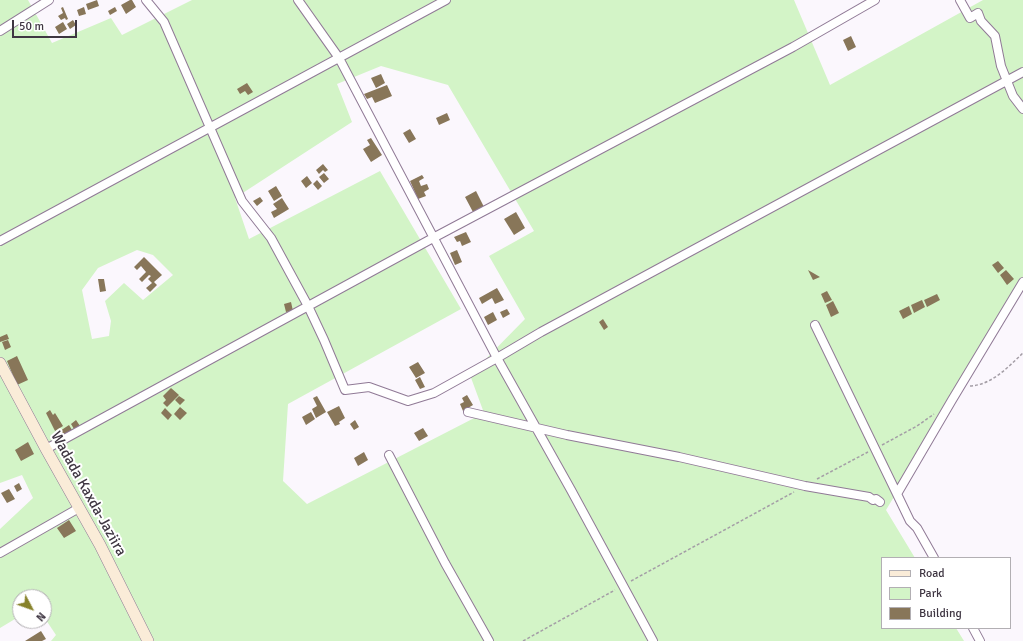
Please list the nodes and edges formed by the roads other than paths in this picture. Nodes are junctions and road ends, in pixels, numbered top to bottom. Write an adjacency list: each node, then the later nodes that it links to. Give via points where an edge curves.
1 (49, 0): 7 (street)
2 (146, 0): 12 (street, via 164,22)
3 (298, 0): 8 (street)
4 (446, 0): 8 (street)
5 (875, 0): 13 (street, via 792,47)
6 (960, 0): 10 (street, via 970,18 978,13 981,21 995,36 1001,66)
7 (0, 31)
8 (339, 58): 12 (street); 13 (street)
9 (1023, 72): 10 (street)
10 (1007, 80): 11 (street, via 1013,96); 18 (street)
11 (1023, 109)
12 (209, 128): 14 (street); 16 (street, via 242,201 271,238)
13 (433, 238): 16 (street); 18 (street)
14 (0, 240)
15 (1023, 282): 24 (street)
16 (308, 306): 18 (street, via 348,393 369,387 408,401 434,393); 22 (street)
17 (815, 325): 24 (street)
18 (497, 358): 21 (street)
19 (0, 363): 22 (street, Wadada Kaxda-Jaziira)
20 (468, 412): 21 (street)
21 (536, 428): 25 (street, via 876,499); 32 (street)
22 (46, 449): 26 (street, Wadada Kaxda-Jaziira)
23 (389, 455): 31 (street)
24 (897, 494): 28 (street, via 910,521 917,528)
25 (880, 502)
26 (79, 508): 27 (street); 30 (street, Wadada Kaxda-Jaziira)
27 (0, 553)
28 (933, 557)
29 (974, 629): 33 (street)
30 (148, 641)
31 (489, 641)
32 (653, 641)
33 (980, 641)

